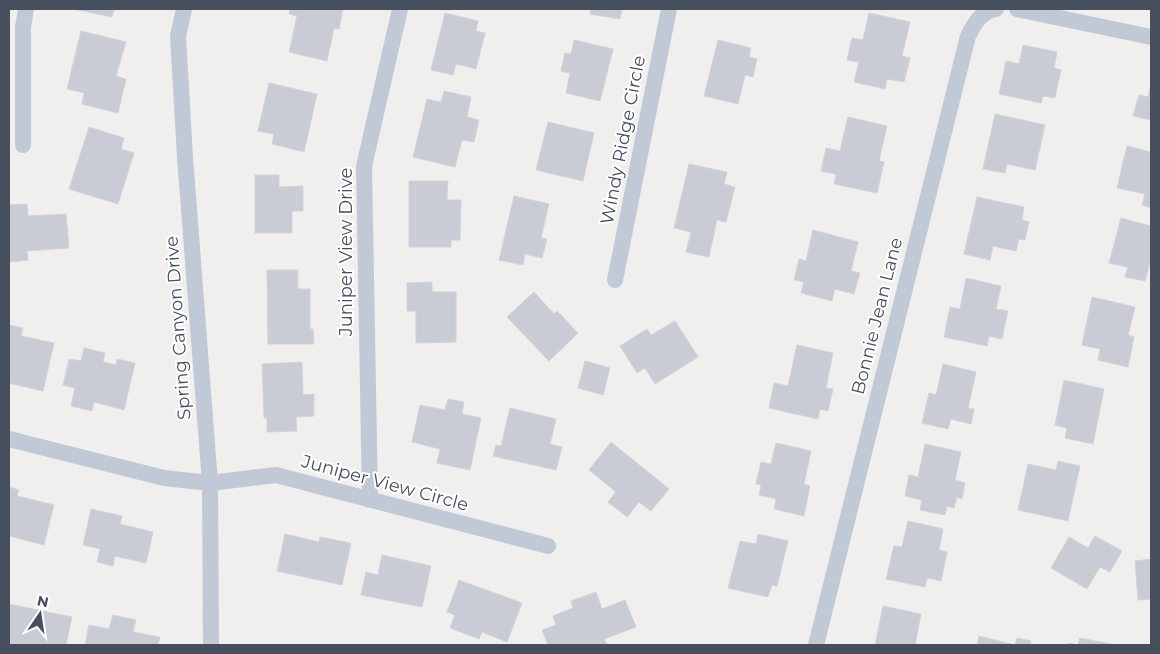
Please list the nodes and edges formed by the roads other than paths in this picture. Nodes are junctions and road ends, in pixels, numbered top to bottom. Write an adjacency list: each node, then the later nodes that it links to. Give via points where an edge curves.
1 (26, 9): 8 (street)
2 (184, 9): 11 (street, Spring Canyon Drive, via 178,36)
3 (400, 9): 12 (street, Juniper View Drive, via 364,166)
4 (670, 9): 9 (street, Windy Ridge Circle)
5 (996, 9): 15 (street, Bonnie Jean Lane, via 988,10 975,22 968,36)
6 (1017, 9): 7 (street)
7 (1151, 37)
8 (22, 145)
9 (615, 280)
10 (9, 439): 11 (street, Juniper View Circle, via 164,478)
11 (210, 483): 12 (street, Juniper View Circle, via 276,475); 14 (street, Spring Canyon Drive)
12 (370, 500): 13 (street, Juniper View Circle)
13 (548, 546)
14 (211, 645)
15 (816, 645)

